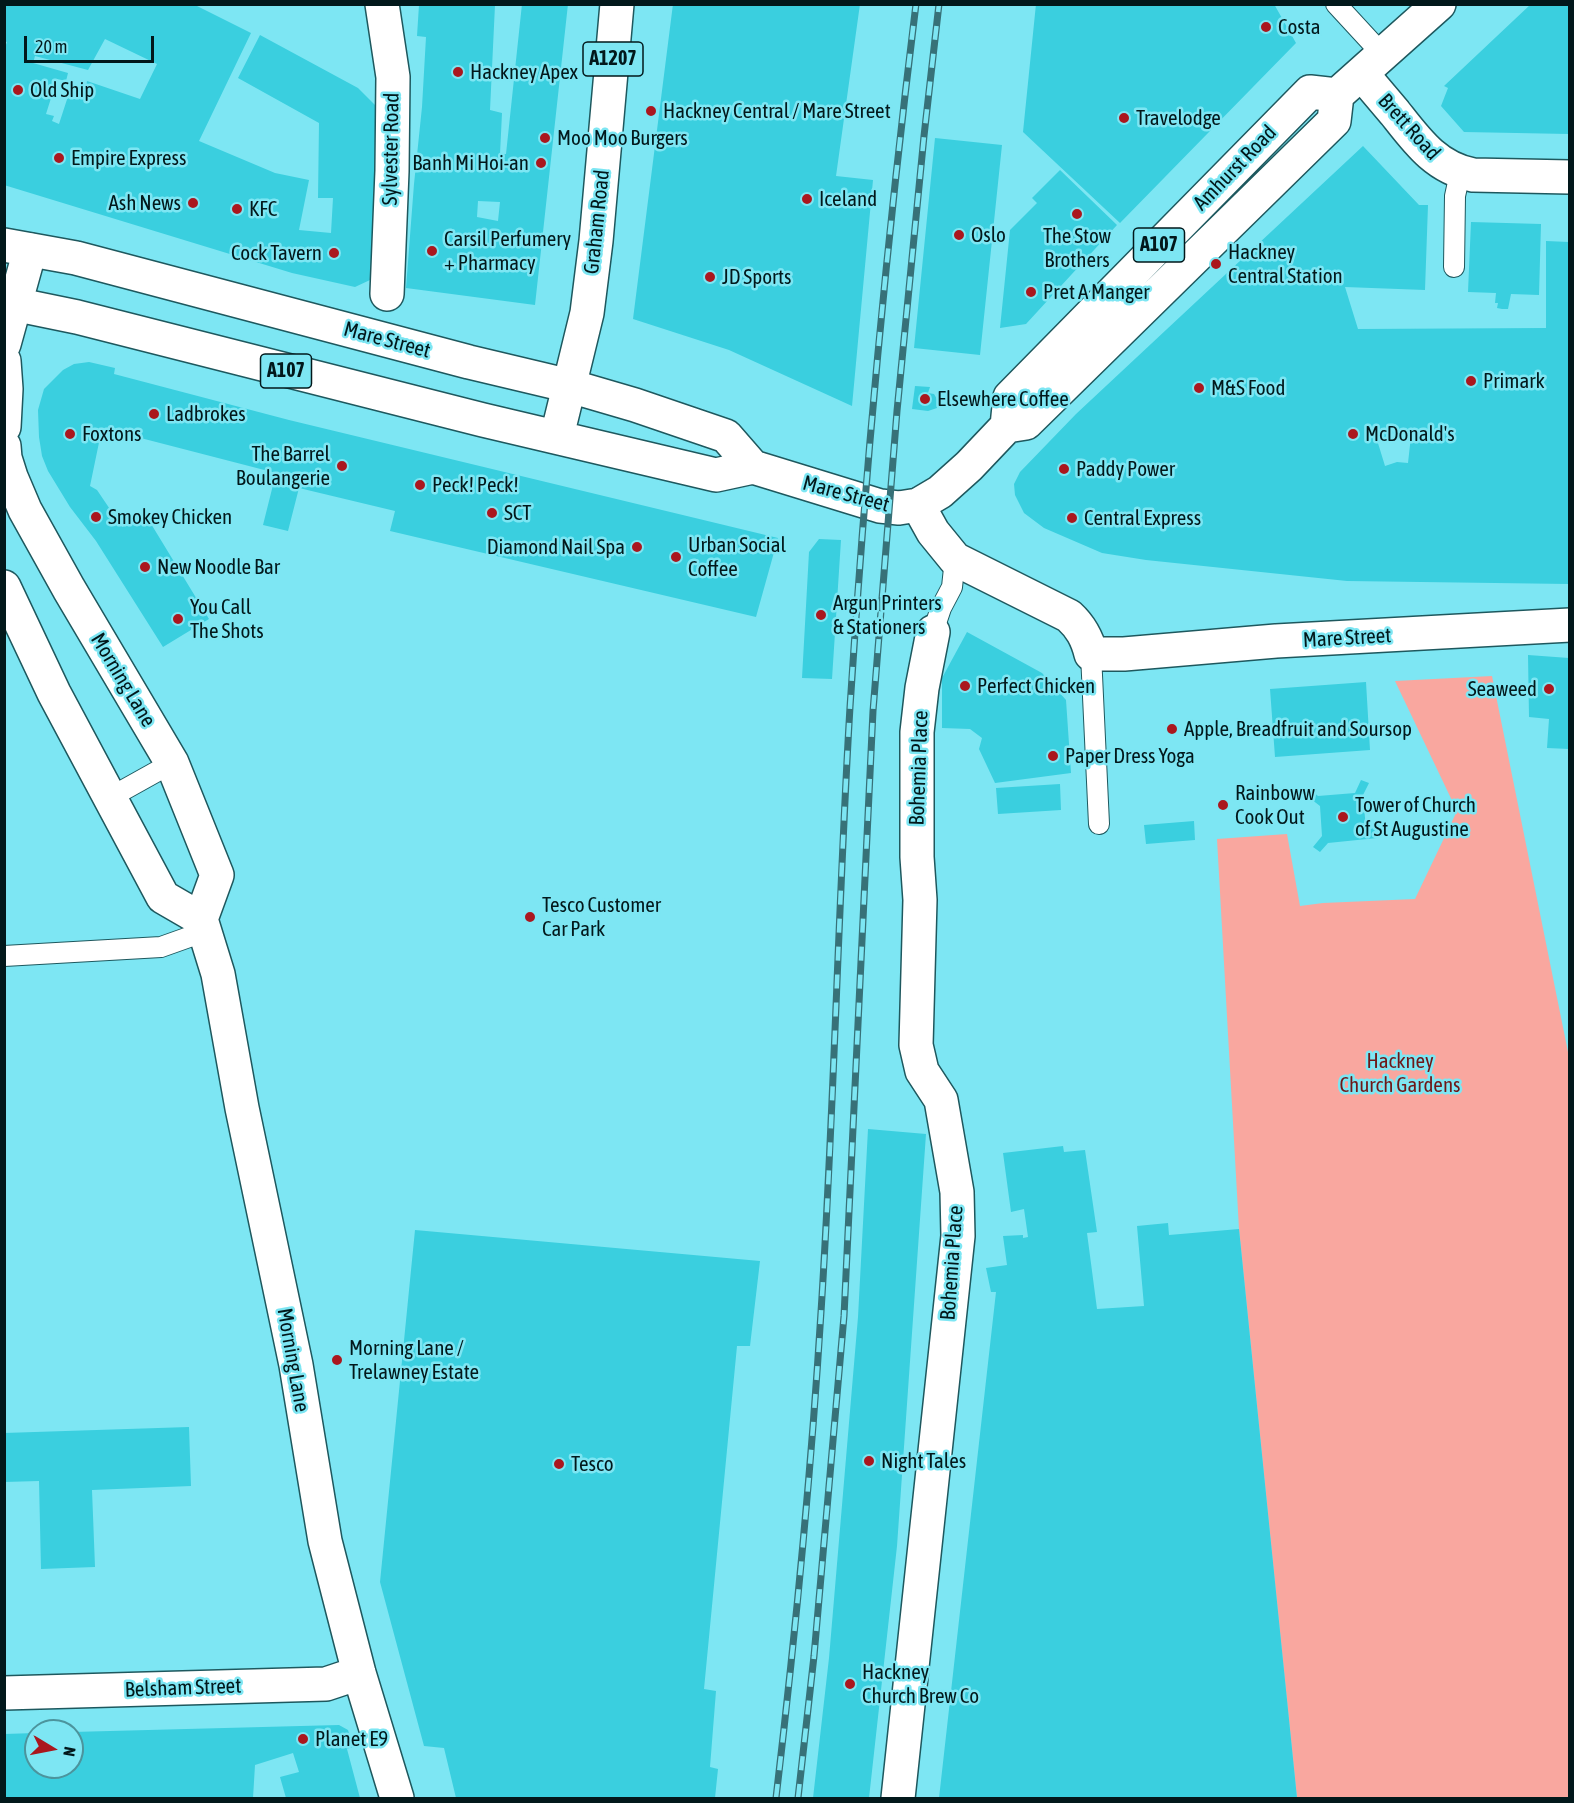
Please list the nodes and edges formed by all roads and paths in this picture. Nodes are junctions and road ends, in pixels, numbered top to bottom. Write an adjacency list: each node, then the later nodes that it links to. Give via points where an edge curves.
1 (382, 4): 10 (main road, Sylvester Road, via 393,77)
2 (617, 4): 14 (main road, Graham Road / A1207, via 594,262)
3 (1336, 4): 5 (lane)
4 (1439, 4): 5 (main road, Amhurst Road / A107)
5 (1373, 65): 6 (main road, Brett Road, via 1428,153); 19 (main road, Amhurst Road / A107, via 1336,95 1334,120 1026,423 1007,426 940,492)
6 (1460, 173): 7 (main road, Brett Road); 9 (lane, via 1455,196)
7 (1569, 177)
8 (17, 248): 11 (main road); 14 (main road, Mare Street, via 76,258)
9 (1454, 267)
10 (387, 294)
11 (10, 303): 12 (main road); 16 (main road, Mare Street / A107)
12 (4, 344)
13 (4, 361): 15 (main road)
14 (570, 386): 16 (main road, Graham Road / A1207); 18 (main road, Mare Street, via 726,436)
15 (4, 427)
16 (557, 436): 18 (main road, Mare Street / A107, via 716,475)
17 (4, 446): 25 (main road, Morning Lane, via 11,477 25,510)
18 (753, 467): 19 (main road, Mare Street / A107, via 880,506)
19 (918, 505): 20 (main road, Mare Street)
20 (955, 559): 23 (lane, Bohemia Place, via 952,587); 24 (main road, Mare Street, via 1069,616 1081,627)
21 (4, 587): 26 (main road, via 54,693)
22 (1569, 625): 24 (main road, Mare Street)
23 (933, 632): 33 (main road, Bohemia Place, via 917,732 920,900 916,1045 922,1071 941,1100 957,1192 958,1236)
24 (1091, 654): 27 (lane)
25 (172, 763): 26 (lane); 28 (main road, Morning Lane, via 217,875)
26 (111, 797): 28 (main road, via 163,897)
27 (1099, 824)
28 (204, 925): 29 (lane, via 161,947); 30 (main road, Morning Lane, via 218,974 296,1365 325,1541)
29 (4, 956)
30 (359, 1673): 31 (main road, Belsham Street, via 326,1684); 32 (main road, Morning Lane)
31 (4, 1693)
32 (397, 1798)
33 (898, 1798)

